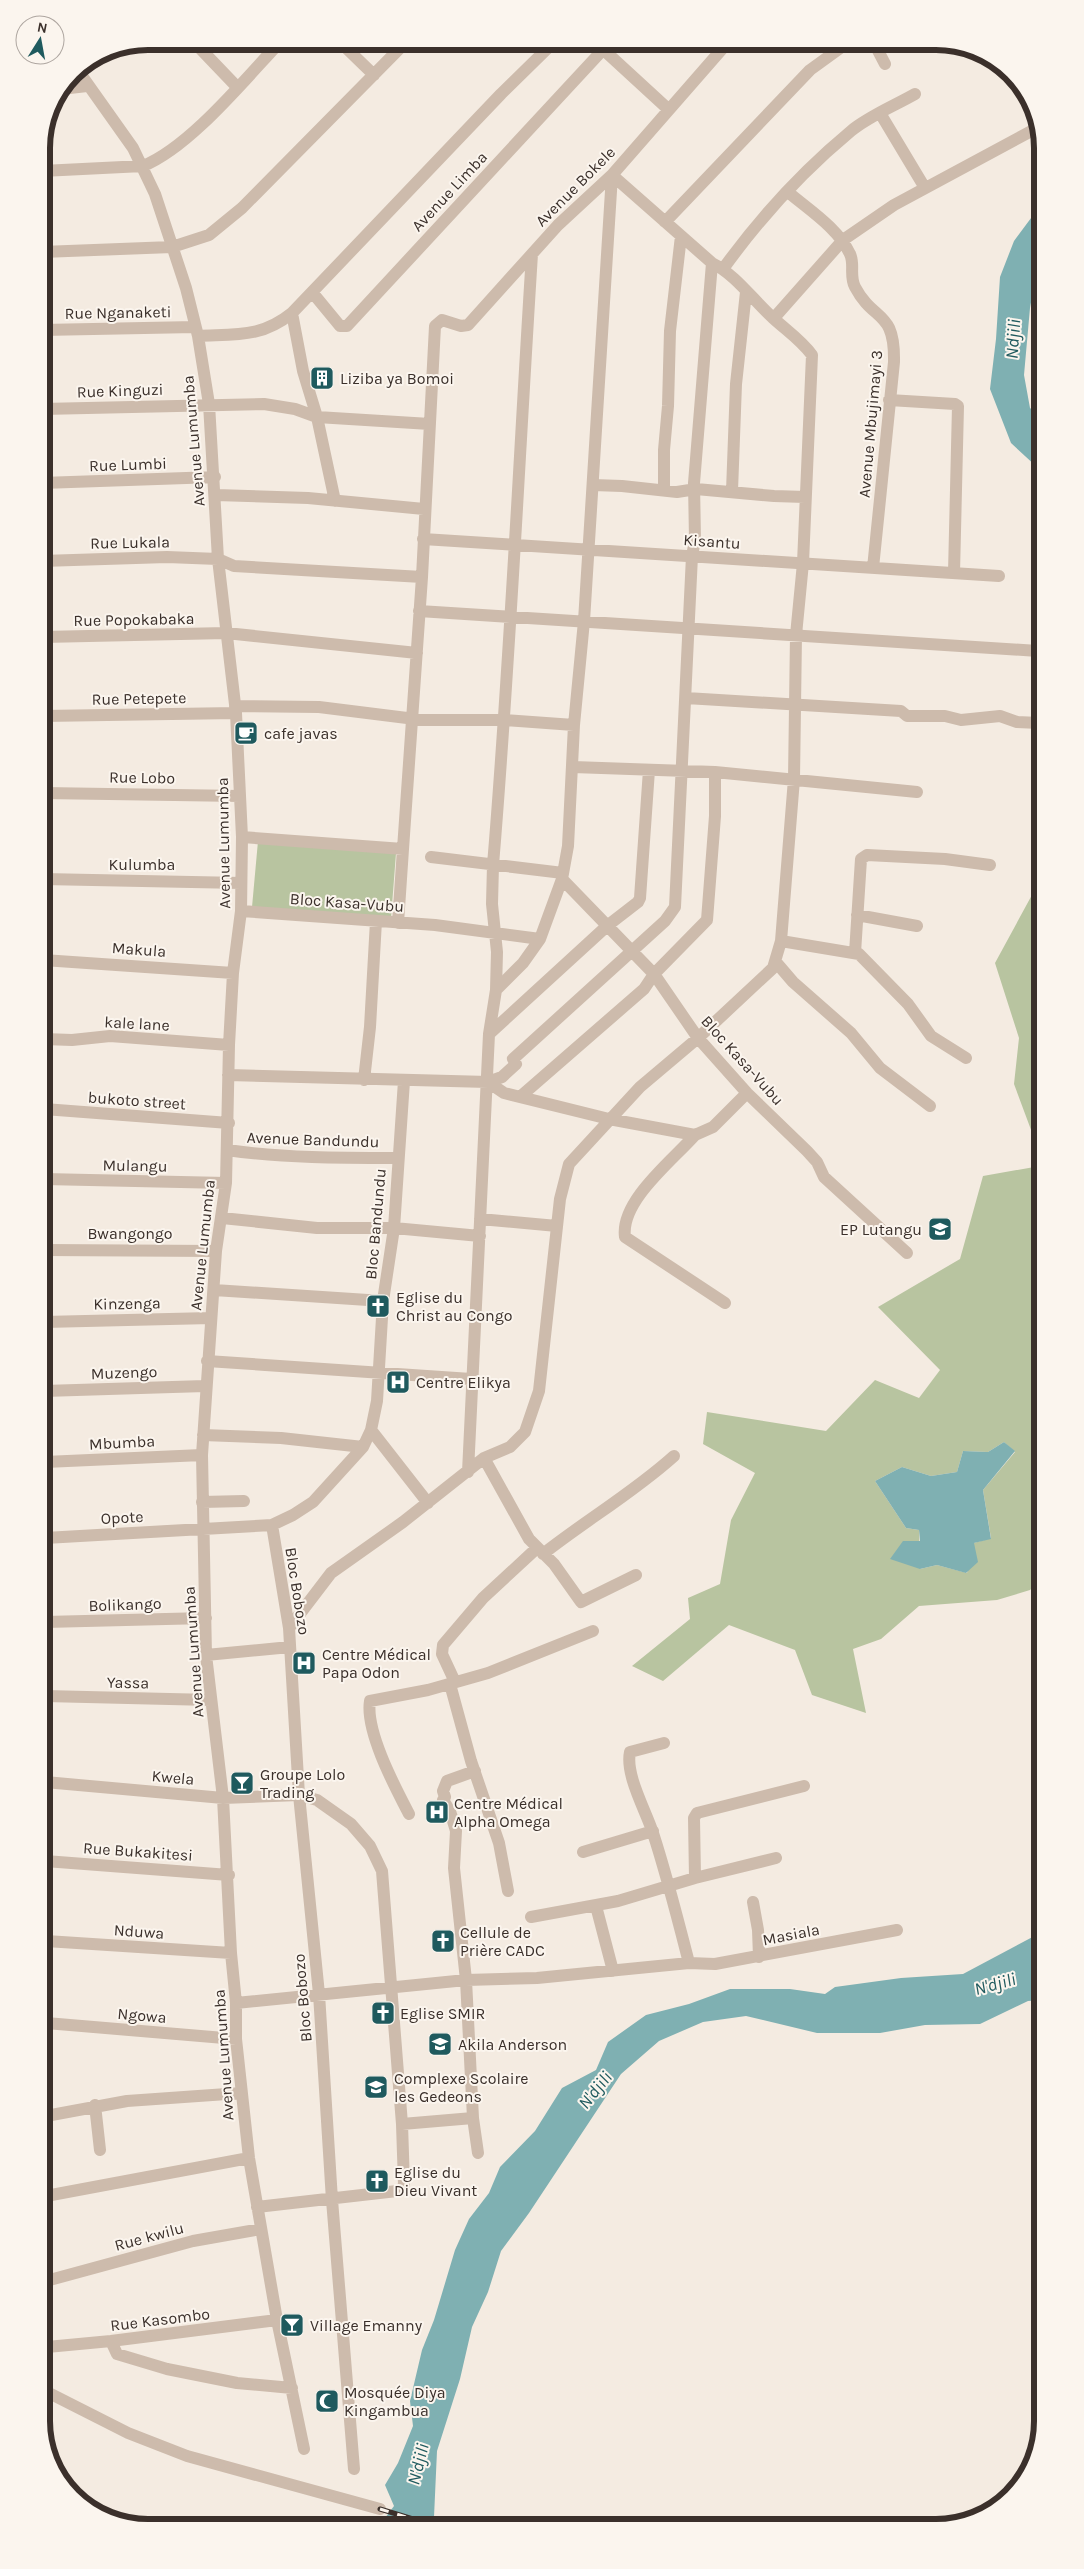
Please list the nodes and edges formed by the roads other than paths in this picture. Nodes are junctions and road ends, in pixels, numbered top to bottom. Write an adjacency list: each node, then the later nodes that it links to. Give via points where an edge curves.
1 (202, 50): 15 (street)
2 (272, 50): 15 (street)
3 (348, 50): 12 (street)
4 (398, 50): 12 (street)
5 (546, 50): 33 (street, Avenue Limba)
6 (598, 50): 33 (street, Avenue Limba, via 347,326 340,326)
7 (609, 50): 18 (street)
8 (721, 50): 18 (street, Avenue Bokele)
9 (839, 50): 26 (street, via 810,70)
10 (877, 50): 11 (street)
11 (885, 64)
12 (374, 75): 29 (street, via 221,227 200,239)
13 (82, 76): 14 (street, Avenue Lumumba)
14 (87, 86): 16 (street); 21 (street, Avenue Lumumba, via 118,125)
15 (237, 87): 21 (street, via 184,140 158,160)
16 (70, 88)
17 (915, 94): 19 (street)
18 (668, 109): 23 (street, Avenue Bokele)
19 (880, 113): 24 (street); 25 (street, via 852,130)
20 (1032, 131): 24 (street)
21 (143, 166): 22 (street); 29 (street, Avenue Lumumba)
22 (50, 171)
23 (612, 175): 26 (street); 31 (street, Avenue Bokele, via 579,203); 46 (street)
24 (925, 188): 28 (street)
25 (788, 192): 28 (street); 32 (street)
26 (665, 222): 27 (street)
27 (681, 236): 32 (street); 48 (street, via 670,331)
28 (843, 240): 36 (street); 39 (street, Avenue Mbujimayi 3, via 851,256 855,287 890,327 894,346)
29 (172, 247): 30 (street); 38 (street, Avenue Lumumba)
30 (50, 252)
31 (532, 254): 43 (street, Avenue Bokele, via 468,325 442,320 435,326); 55 (street)
32 (718, 266): 34 (street); 47 (street, via 704,341)
33 (312, 292): 35 (street, Avenue Limba)
34 (746, 292): 36 (street); 49 (street, via 736,384)
35 (292, 313): 38 (street, Avenue Limba, via 257,333); 42 (street)
36 (774, 318): 51 (street, via 812,355)
37 (50, 330): 38 (street, Rue Nganaketi)
38 (196, 332): 40 (street, Avenue Lumumba)
39 (889, 400): 61 (street, Avenue Mbujimayi 3); 62 (street, via 958,406)
40 (209, 404): 41 (street, Rue Kinguzi); 42 (street, Rue Kinguzi, via 264,404 295,409); 44 (street, Avenue Lumumba)
41 (50, 409)
42 (317, 417): 43 (street); 52 (street)
43 (430, 424): 53 (street)
44 (215, 477): 45 (street, Rue Lumbi); 50 (street, Avenue Lumumba)
45 (50, 483)
46 (593, 485): 48 (street); 56 (street)
47 (696, 489): 48 (street); 49 (street); 57 (street)
48 (664, 490)
49 (732, 491): 51 (street)
50 (216, 495): 52 (street); 58 (street, Avenue Lumumba)
51 (805, 497): 60 (street)
52 (335, 501): 53 (street)
53 (424, 509): 54 (street)
54 (423, 538): 55 (street, Kisantu); 63 (street)
55 (513, 544): 56 (street, Kisantu); 66 (street)
56 (588, 549): 57 (street, Kisantu); 67 (street)
57 (692, 556): 60 (street, Kisantu); 68 (street)
58 (218, 559): 59 (street, Rue Lukala, via 167,557); 63 (street, Rue Lukala, via 234,566); 69 (street, Avenue Lumumba)
59 (50, 561)
60 (803, 563): 61 (street, Kisantu); 70 (street)
61 (873, 568): 62 (street, Kisantu)
62 (954, 573): 64 (street, Kisantu)
63 (422, 576): 65 (street)
64 (999, 576)
65 (419, 611): 66 (street); 73 (street)
66 (512, 617): 67 (street); 79 (street)
67 (584, 621): 68 (street); 81 (street)
68 (689, 628): 70 (street); 74 (street)
69 (226, 633): 71 (street, Rue Popokabaka); 73 (street, Rue Popokabaka); 76 (street, Avenue Lumumba)
70 (796, 635): 72 (street); 75 (street)
71 (50, 637)
72 (1034, 651)
73 (417, 653): 78 (street)
74 (686, 698): 75 (street); 84 (street)
75 (796, 705): 80 (street, via 901,711 907,716 945,716 961,720 1000,716 1017,722); 86 (street)
76 (236, 710): 77 (street, Rue Petepete); 78 (street, Rue Petepete, via 319,707); 89 (street, Avenue Lumumba)
77 (50, 716)
78 (413, 719): 79 (street, Rue Petepete); 91 (street)
79 (503, 720): 81 (street, Rue Petepete); 94 (street)
80 (1034, 723)
81 (574, 725): 82 (street)
82 (573, 767): 83 (street); 95 (street)
83 (648, 770): 84 (street); 102 (street, via 640,898)
84 (683, 770): 85 (street); 107 (street, via 675,907 665,921)
85 (716, 772): 86 (street); 112 (street, via 707,920)
86 (794, 779): 88 (street); 106 (street)
87 (50, 792): 89 (street, Rue Lobo)
88 (917, 792)
89 (240, 796): 90 (street, Avenue Lumumba)
90 (242, 837): 91 (street); 97 (street, Avenue Lumumba)
91 (403, 849): 101 (street)
92 (431, 857): 94 (street)
93 (990, 865): 99 (street, via 867,855 861,859)
94 (493, 866): 95 (street); 104 (street)
95 (563, 876): 102 (street, Bloc Kasa-Vubu); 105 (street)
96 (50, 879): 97 (street, Kulumba)
97 (241, 882): 98 (street, Avenue Lumumba)
98 (241, 911): 100 (street, Bloc Kasa-Vubu); 111 (street, Avenue Lumumba)
99 (857, 915): 103 (street); 108 (street)
100 (376, 921): 101 (street, Bloc Kasa-Vubu); 120 (street)
101 (398, 923): 104 (street, Bloc Kasa-Vubu)
102 (607, 926): 107 (street, Bloc Kasa-Vubu); 114 (street)
103 (916, 926)
104 (495, 934): 105 (street, Bloc Kasa-Vubu); 113 (street)
105 (540, 939): 113 (street)
106 (781, 940): 108 (street); 110 (street)
107 (631, 950): 112 (street, Bloc Kasa-Vubu); 122 (street, via 513,1059 516,1064 513,1068)
108 (855, 953): 118 (street, via 869,962 908,1004 931,1036)
109 (50, 960): 111 (street, Makula)
110 (775, 961): 116 (street, via 772,968); 125 (street, via 793,982 851,1033 880,1068)
111 (233, 972): 117 (street, Avenue Lumumba)
112 (654, 974): 116 (street, Bloc Kasa-Vubu); 124 (street, via 638,994)
113 (496, 990): 114 (street)
114 (489, 1034): 122 (street)
115 (50, 1038): 117 (street, kale lane, via 110,1036)
116 (698, 1038): 123 (street, Bloc Kasa-Vubu); 127 (street, via 640,1087)
117 (229, 1045): 119 (street, Avenue Lumumba)
118 (966, 1058)
119 (228, 1075): 120 (street); 128 (street, Avenue Lumumba)
120 (364, 1080): 121 (street)
121 (404, 1081): 122 (street); 131 (street, Bloc Bandundu)
122 (488, 1082): 124 (street, via 504,1093); 135 (street)
123 (747, 1094): 129 (street, via 713,1127); 141 (street, Bloc Kasa-Vubu, via 807,1151 824,1177)
124 (522, 1096): 127 (street)
125 (930, 1106)
126 (50, 1110): 128 (street, bukoto street)
127 (609, 1119): 129 (street); 136 (street, via 569,1164)
128 (229, 1123): 130 (street, Avenue Lumumba)
129 (695, 1135): 144 (street, via 646,1185 624,1228 625,1237)
130 (228, 1150): 131 (street, Avenue Bandundu, via 311,1158); 133 (street, Avenue Lumumba)
131 (397, 1158): 137 (street, Bloc Bandundu)
132 (50, 1179): 133 (street, Mulangu)
133 (226, 1183): 134 (street, Avenue Lumumba)
134 (222, 1218): 137 (street, via 317,1228); 140 (street, Avenue Lumumba)
135 (480, 1219): 136 (street); 138 (street)
136 (557, 1226): 157 (street, via 539,1390 525,1432 510,1448)
137 (394, 1228): 138 (street); 143 (street, Bloc Bandundu)
138 (480, 1236): 149 (street)
139 (50, 1250): 140 (street, Bwangongo)
140 (216, 1251): 142 (street, Avenue Lumumba)
141 (907, 1253)
142 (214, 1290): 143 (street); 145 (street, Avenue Lumumba)
143 (383, 1301): 148 (street, Bloc Bandundu)
144 (725, 1303)
145 (211, 1318): 146 (street, Kinzenga); 147 (street, Avenue Lumumba)
146 (50, 1322)
147 (207, 1362): 148 (street); 150 (street, Avenue Lumumba)
148 (379, 1372): 149 (street); 152 (street, Bloc Bandundu)
149 (471, 1379): 159 (street)
150 (205, 1386): 151 (street, Muzengo); 153 (street, Avenue Lumumba)
151 (50, 1391)
152 (371, 1430): 154 (street, Bloc Bandundu); 162 (street)
153 (203, 1435): 154 (street, via 282,1438); 155 (street, Avenue Lumumba)
154 (363, 1447): 163 (street, Bloc Bandundu, via 313,1502)
155 (202, 1455): 158 (street, Mbumba); 161 (street, Avenue Lumumba)
156 (674, 1456): 166 (street, via 630,1493)
157 (484, 1458): 159 (street); 166 (street, via 518,1522)
158 (50, 1462)
159 (468, 1472): 162 (street)
160 (244, 1501): 161 (street)
161 (202, 1502): 164 (street, Avenue Lumumba)
162 (428, 1503): 170 (street, via 331,1573)
163 (272, 1525): 164 (street, Bloc Bandundu); 170 (street, Bloc Bobozo)
164 (202, 1529): 165 (street, Opote); 168 (street, Avenue Lumumba)
165 (50, 1538)
166 (540, 1551): 167 (street, via 554,1564 582,1602); 174 (street, via 483,1598 443,1645 442,1654)
167 (636, 1576)
168 (206, 1618): 169 (street, Bolikango); 173 (street, Avenue Lumumba)
169 (50, 1622)
170 (289, 1628): 172 (street, Bloc Bobozo)
171 (593, 1631): 174 (street, via 488,1673)
172 (290, 1647): 173 (street); 181 (street, Bloc Bobozo)
173 (206, 1655): 176 (street, Avenue Lumumba)
174 (453, 1683): 178 (street); 183 (street, via 370,1701 374,1731 383,1759)
175 (50, 1696): 176 (street, Yassa)
176 (211, 1700): 182 (street, Avenue Lumumba)
177 (664, 1743): 184 (street, via 630,1752 629,1758 635,1786)
178 (475, 1771): 191 (street, via 499,1843); 201 (street, via 447,1781 443,1791 444,1804 450,1811 456,1831 454,1868)
179 (50, 1782): 182 (street, Kwela)
180 (804, 1786): 189 (street, via 697,1813 694,1818)
181 (299, 1795): 182 (street, Kwela); 202 (street, via 317,1800 351,1824 379,1861); 203 (street, Bloc Bobozo)
182 (223, 1798): 188 (street, Avenue Lumumba)
183 (409, 1814)
184 (653, 1831): 185 (street); 190 (street)
185 (583, 1852)
186 (776, 1858): 189 (street)
187 (50, 1860): 188 (street, Rue Bukakitesi)
188 (228, 1874): 197 (street, Avenue Lumumba)
189 (695, 1878): 190 (street)
190 (669, 1887): 193 (street); 199 (street)
191 (508, 1891)
192 (753, 1902): 198 (street)
193 (596, 1906): 194 (street); 200 (street)
194 (531, 1917)
195 (898, 1930): 198 (street, Masiala)
196 (50, 1941): 197 (street, Nduwa)
197 (231, 1954): 204 (street, Avenue Lumumba)
198 (759, 1957): 199 (street, Masiala, via 715,1964)
199 (689, 1964): 200 (street, Masiala)
200 (613, 1971): 201 (street, Masiala)
201 (466, 1980): 202 (street, Masiala); 210 (street)
202 (390, 1987): 203 (street, Masiala); 211 (street)
203 (319, 1994): 204 (street, Masiala); 216 (street, Bloc Bobozo)
204 (236, 2003): 206 (street, Avenue Lumumba)
205 (50, 2023): 206 (street, Ngowa)
206 (236, 2039): 207 (street, Avenue Lumumba)
207 (241, 2094): 208 (street); 214 (street, Avenue Lumumba)
208 (95, 2105): 209 (street); 212 (street)
209 (50, 2115)
210 (473, 2118): 211 (street); 213 (street)
211 (402, 2124): 216 (street, via 402,2190)
212 (100, 2150)
213 (478, 2153)
214 (249, 2158): 215 (street); 217 (street, Avenue Lumumba)
215 (50, 2195)
216 (332, 2200): 217 (street); 226 (street, Bloc Bobozo)
217 (257, 2207): 218 (street, Avenue Lumumba)
218 (261, 2229): 219 (street, Rue kwilu, via 193,2241); 220 (street, Avenue Lumumba)
219 (50, 2280)
220 (277, 2320): 221 (street, Rue Kasombo); 223 (street, Avenue Lumumba)
221 (111, 2342): 222 (street, Rue Kasombo); 223 (street, via 117,2354 167,2369)
222 (50, 2347)
223 (292, 2388): 225 (street, Avenue Lumumba)
224 (50, 2394): 227 (street, via 128,2433 187,2456)
225 (304, 2449)
226 (354, 2470)
227 (380, 2509)

